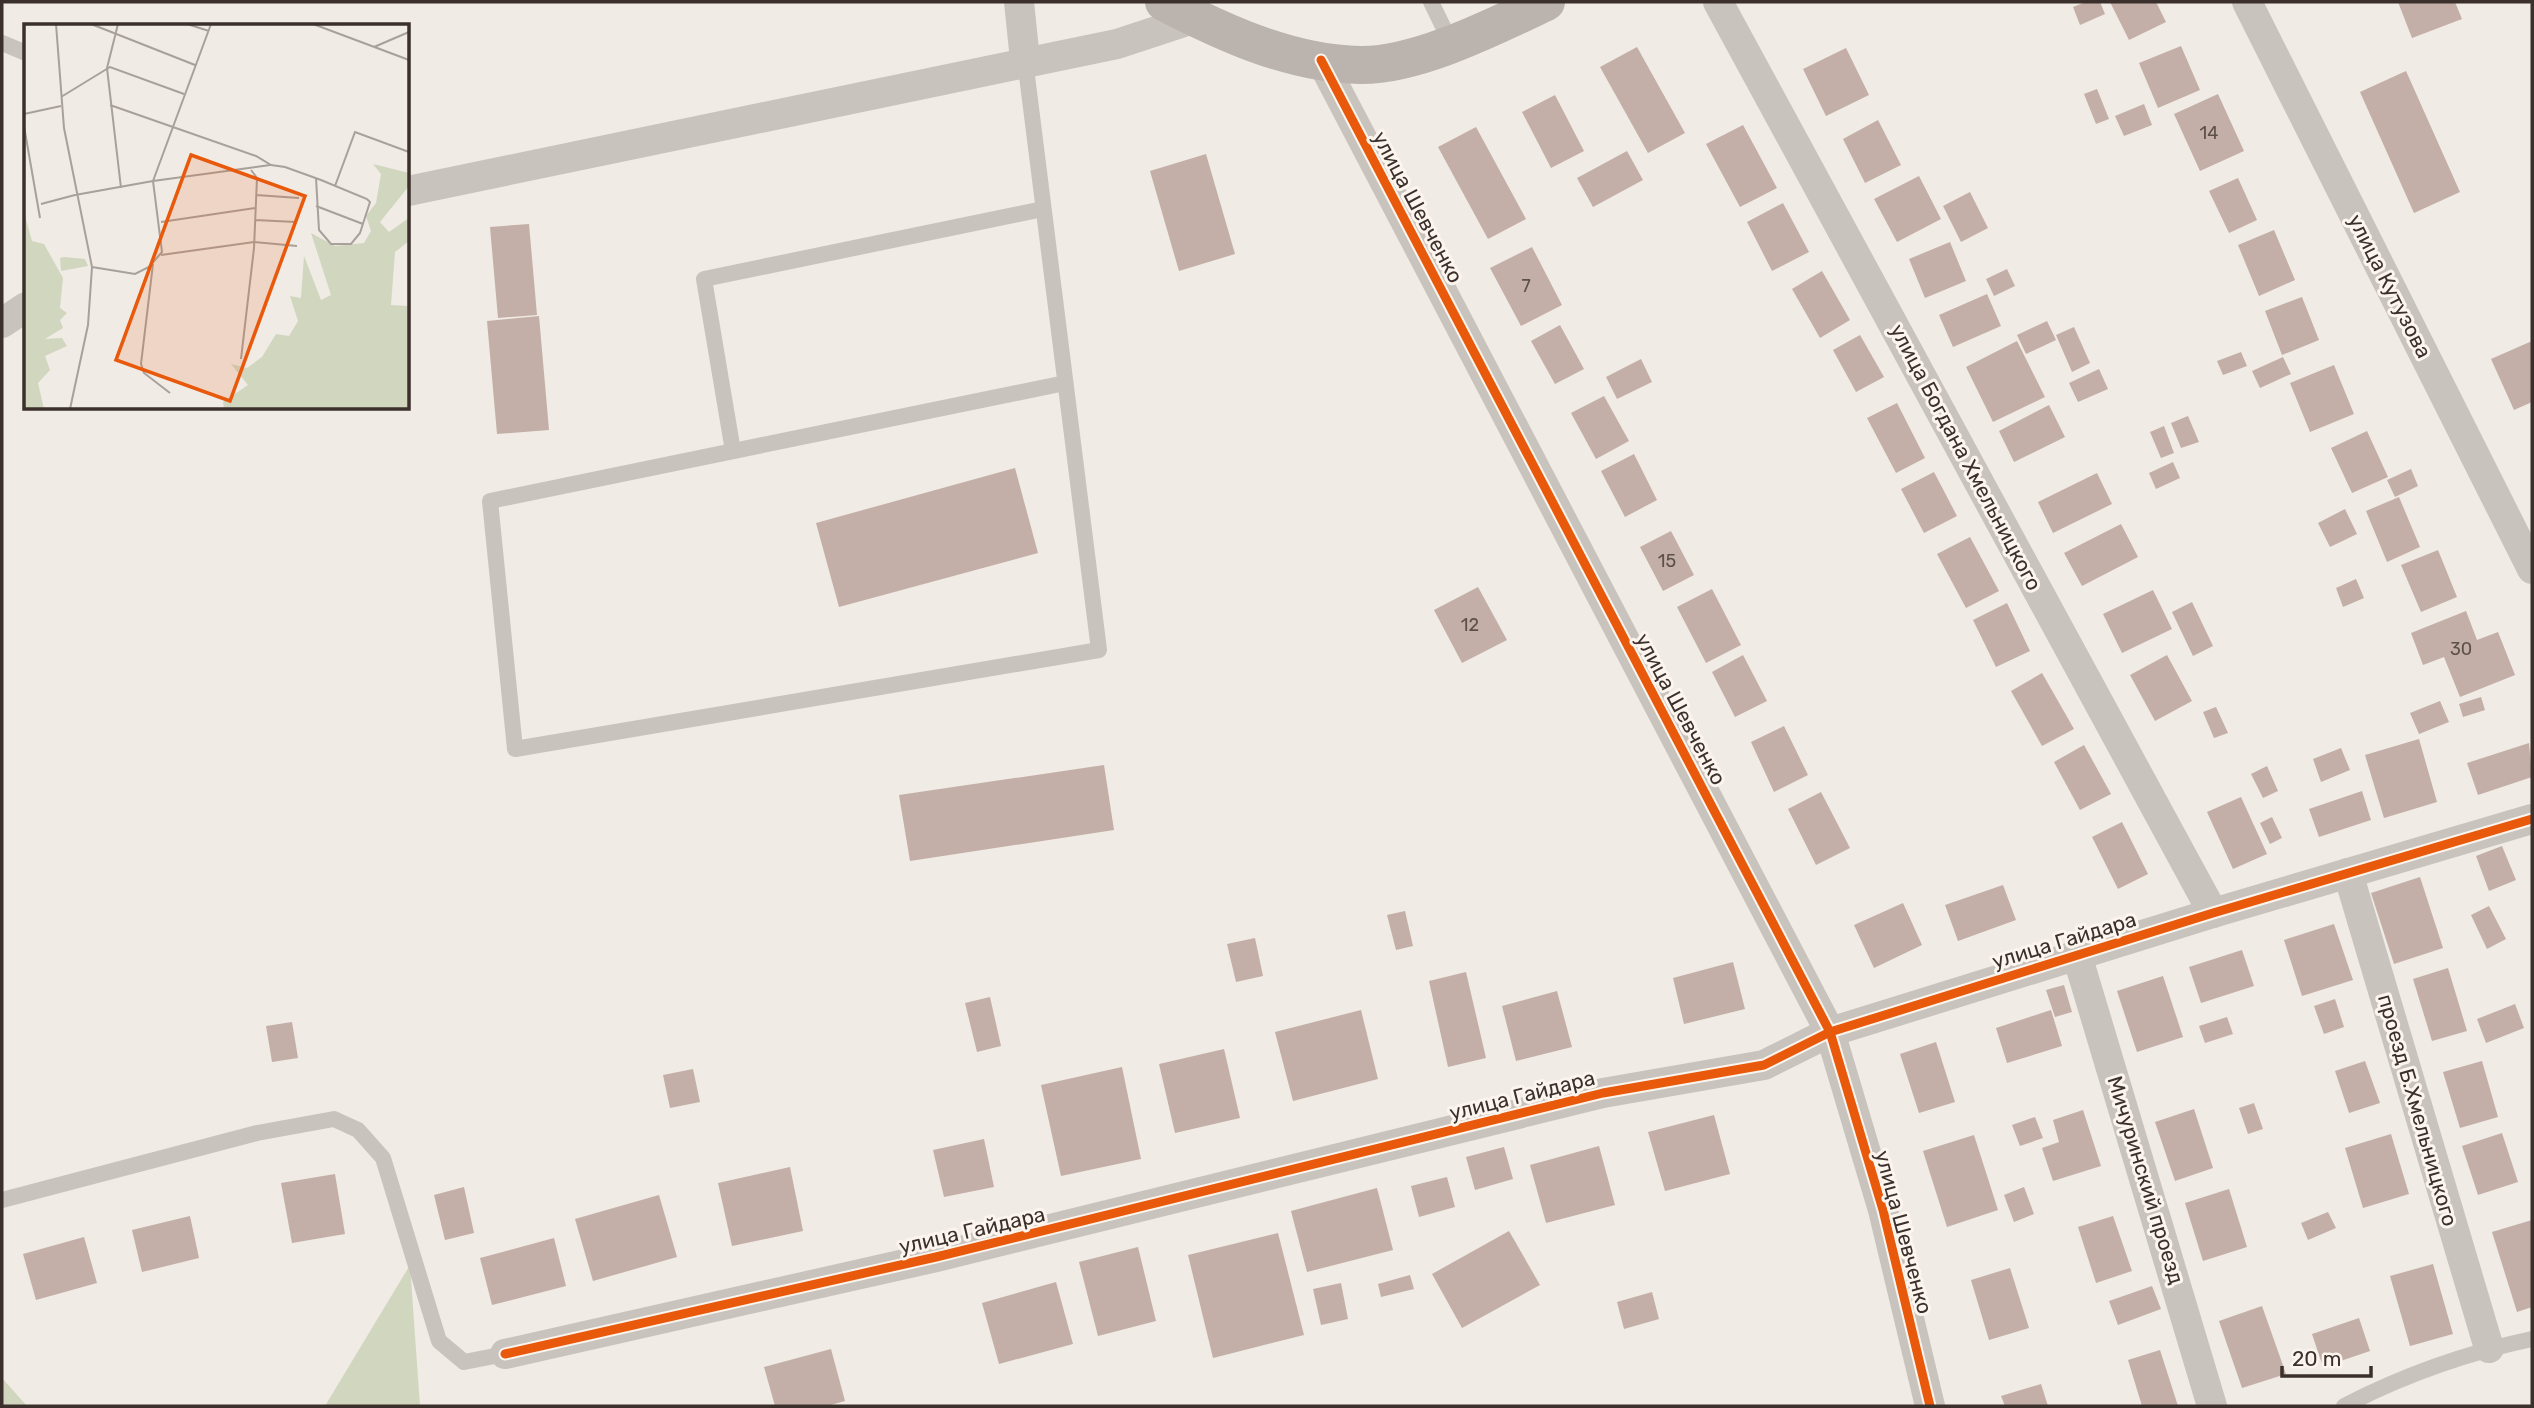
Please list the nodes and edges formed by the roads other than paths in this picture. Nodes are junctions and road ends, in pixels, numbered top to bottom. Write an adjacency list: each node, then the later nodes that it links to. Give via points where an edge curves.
1 (1019, 2): 10 (street)
2 (1431, 2): 8 (lane)
3 (1546, 2): 8 (main road)
4 (1718, 2): 21 (street, улица Богдана Хмельницкого)
5 (2247, 2): 18 (street, улица Кутузова)
6 (1180, 10): 10 (street, via 1117,44); 11 (main road, via 1270,49)
7 (2, 43): 9 (lane)
8 (1451, 43): 11 (main road, via 1374,64)
9 (24, 51)
10 (1024, 60): 12 (street); 13 (lane)
11 (1321, 60): 23 (street, улица Шевченко)
12 (410, 191)
13 (1043, 209): 16 (lane); 17 (lane, via 704,279)
14 (24, 308): 15 (street)
15 (2, 323)
16 (1065, 383): 17 (lane); 17 (lane, via 1099,650 515,750 490,501)
17 (733, 451)
18 (2532, 569)
19 (2532, 818): 20 (street, улица Гайдара)
20 (2348, 873): 21 (street, улица Гайдара); 26 (street, проезд Б.Хмельницкого)
21 (2213, 913): 22 (street, улица Гайдара)
22 (2077, 955): 23 (street, улица Гайдара); 29 (street, Мичуринский проезд)
23 (1830, 1031): 27 (street, улица Гайдара, via 1764,1065 1604,1093 936,1257); 28 (street, улица Шевченко, via 1883,1210)
24 (2, 1200): 27 (lane, via 257,1133 334,1119 358,1130 383,1158 439,1341 464,1362)
25 (2532, 1339): 26 (lane)
26 (2489, 1348): 30 (lane, via 2393,1380)
27 (505, 1354)
28 (1930, 1406)
29 (2212, 1406)
30 (2344, 1406)

